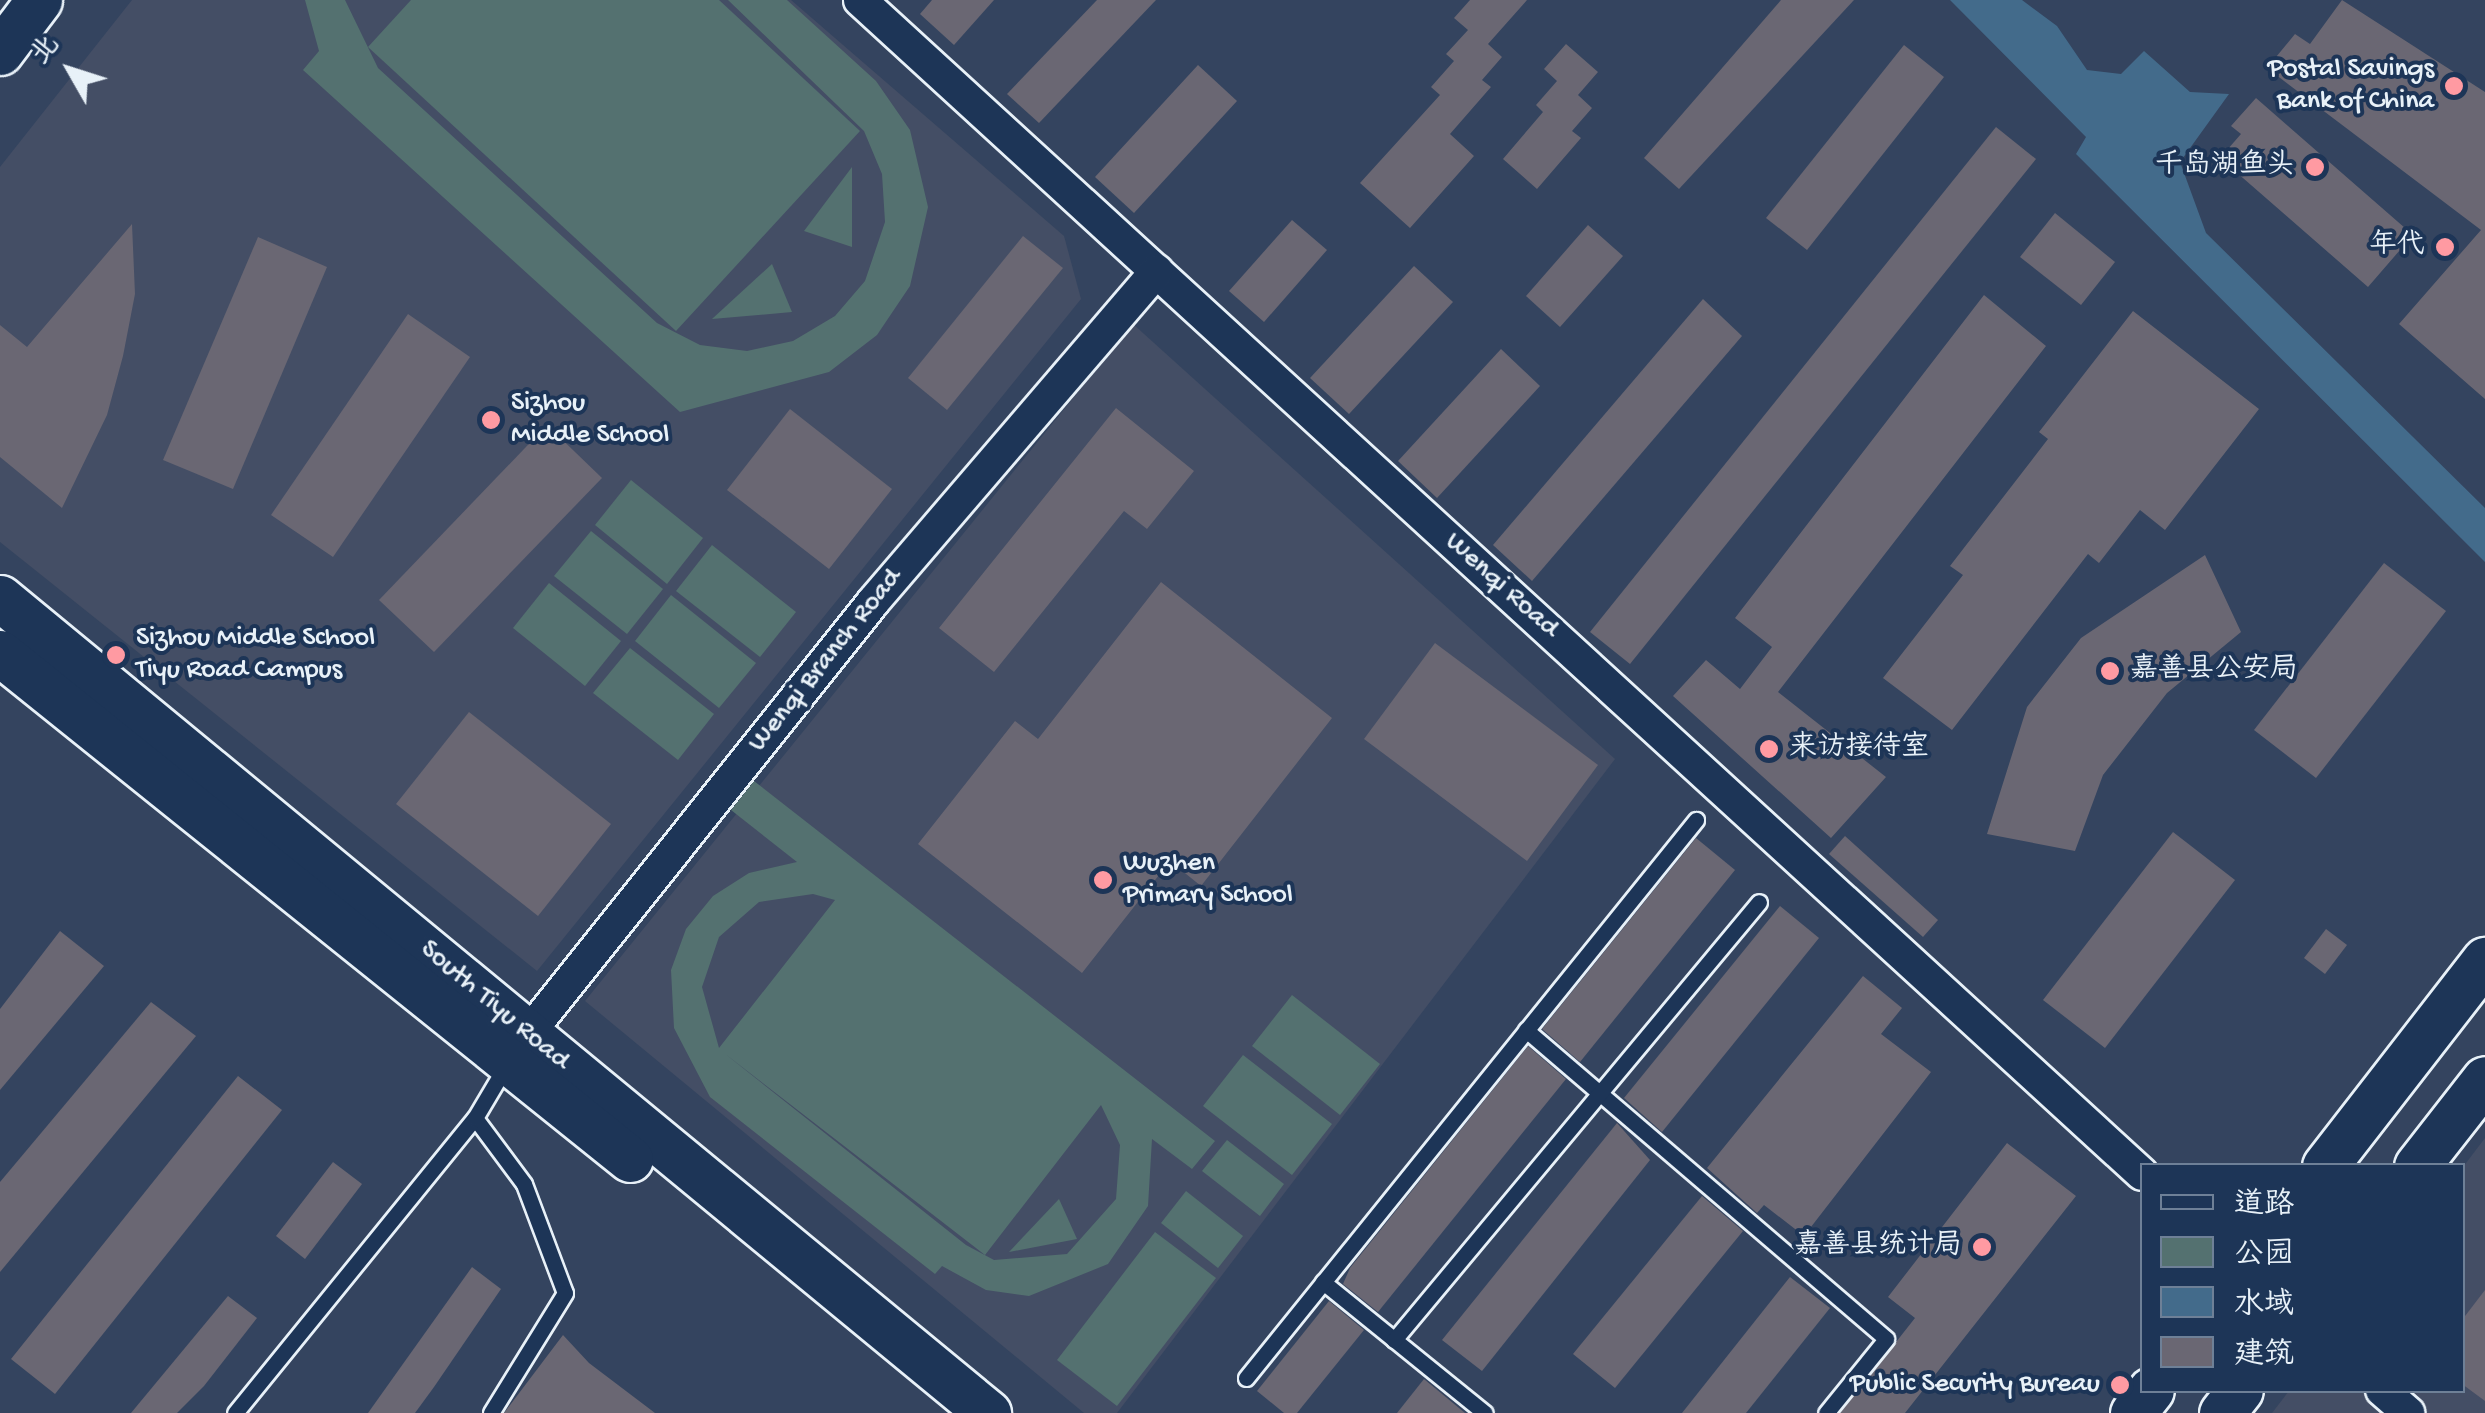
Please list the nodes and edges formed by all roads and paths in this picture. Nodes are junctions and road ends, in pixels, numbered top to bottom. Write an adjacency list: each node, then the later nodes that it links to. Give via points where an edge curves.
1 (39, 0): 3 (main road)
2 (860, 0): 4 (street, Wenqi Road)
3 (0, 52)
4 (1157, 271): 11 (street, Wenqi Branch Road, via 873,602); 17 (street, Wenqi Road)
5 (0, 598): 11 (main road, South Tiyu Road)
6 (0, 653): 11 (main road, South Tiyu Road)
7 (1696, 820): 10 (lane)
8 (1759, 902): 13 (lane)
9 (2485, 960): 15 (main road)
10 (1526, 1030): 13 (lane); 18 (lane)
11 (518, 1046): 14 (lane); 25 (main road, South Tiyu Road); 26 (main road, South Tiyu Road)
12 (2485, 1080): 16 (main road)
13 (1598, 1095): 19 (lane); 28 (lane, via 1886,1339)
14 (475, 1118): 23 (lane); 24 (lane, via 524,1184 565,1293)
15 (2328, 1163)
16 (2419, 1163)
17 (2140, 1172)
18 (1323, 1282): 19 (lane); 20 (lane)
19 (1394, 1340): 27 (lane)
20 (1246, 1378)
21 (2238, 1393): 29 (main road)
22 (2385, 1393): 30 (street)
23 (235, 1413)
24 (491, 1413)
25 (942, 1413)
26 (988, 1413)
27 (1485, 1413)
28 (1826, 1413)
29 (2222, 1413)
30 (2408, 1413)

